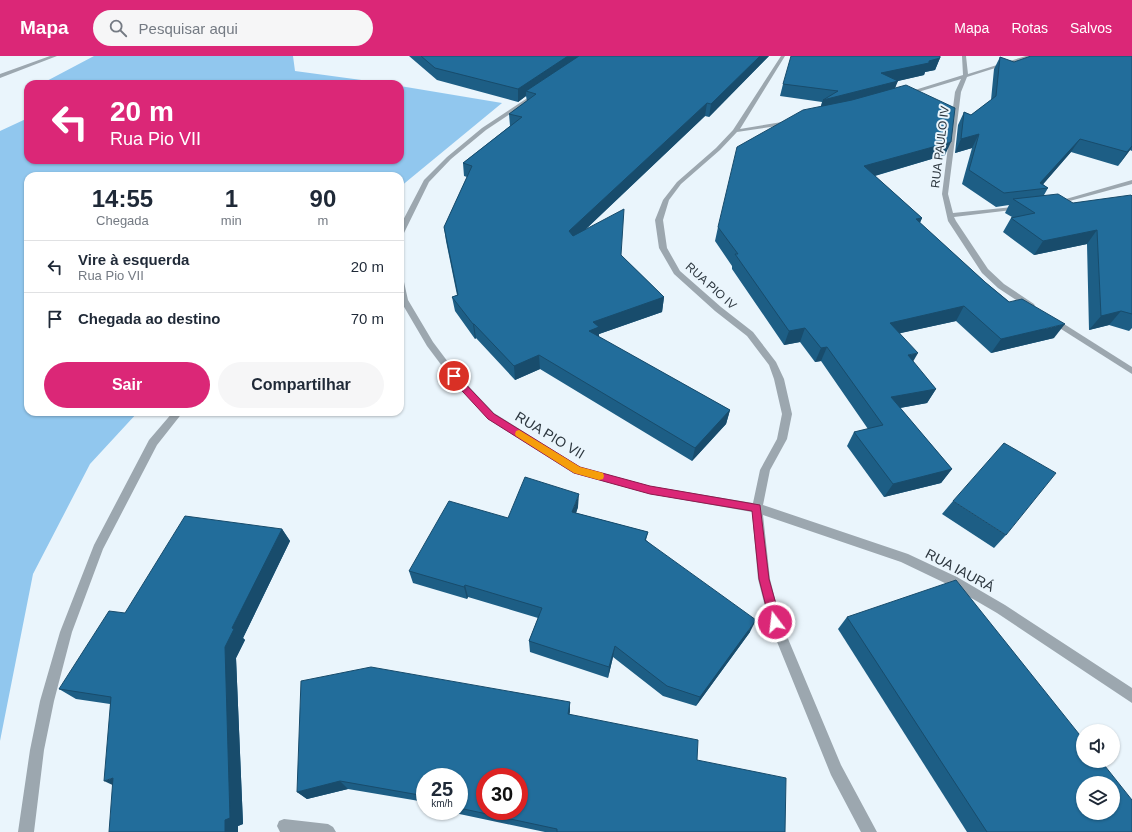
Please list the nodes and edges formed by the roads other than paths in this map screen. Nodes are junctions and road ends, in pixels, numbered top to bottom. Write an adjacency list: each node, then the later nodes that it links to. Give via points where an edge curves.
1 (55, 56): 6 (street)
2 (783, 56): 10 (street, RUA PIO IV)
3 (964, 56): 5 (street)
4 (1031, 56): 5 (street)
5 (966, 75): 8 (street); 14 (street, RUA PAULO IV, via 958,92 947,173 945,194)
6 (0, 76)
7 (543, 90): 15 (street, via 484,129 426,180)
8 (899, 95)
9 (795, 122): 10 (street)
10 (735, 131): 21 (street, RUA PIO IV, via 679,182 666,200 659,220 663,248 677,272 750,334 773,364 780,379 787,414 782,439 766,470)
11 (1132, 182): 12 (street)
12 (1050, 204)
13 (1029, 206): 14 (street)
14 (951, 215): 17 (street, RUA PAULO IV, via 985,271 1001,286)
15 (404, 225)
16 (404, 300): 21 (street, RUA PIO VII, via 430,344 454,376 491,416 577,470 650,490)
17 (1036, 310)
18 (1049, 318): 19 (street)
19 (1132, 371)
20 (175, 416): 24 (street, via 153,443 101,541 66,632 37,750)
21 (757, 508): 22 (street, RUA IAURÁ, via 904,558 953,581 1001,609); 26 (street, RUA PIO IV, via 764,579 775,622 836,770)
22 (1132, 696)
23 (284, 826): 25 (street)
24 (26, 832)
25 (328, 832)
26 (869, 832)

